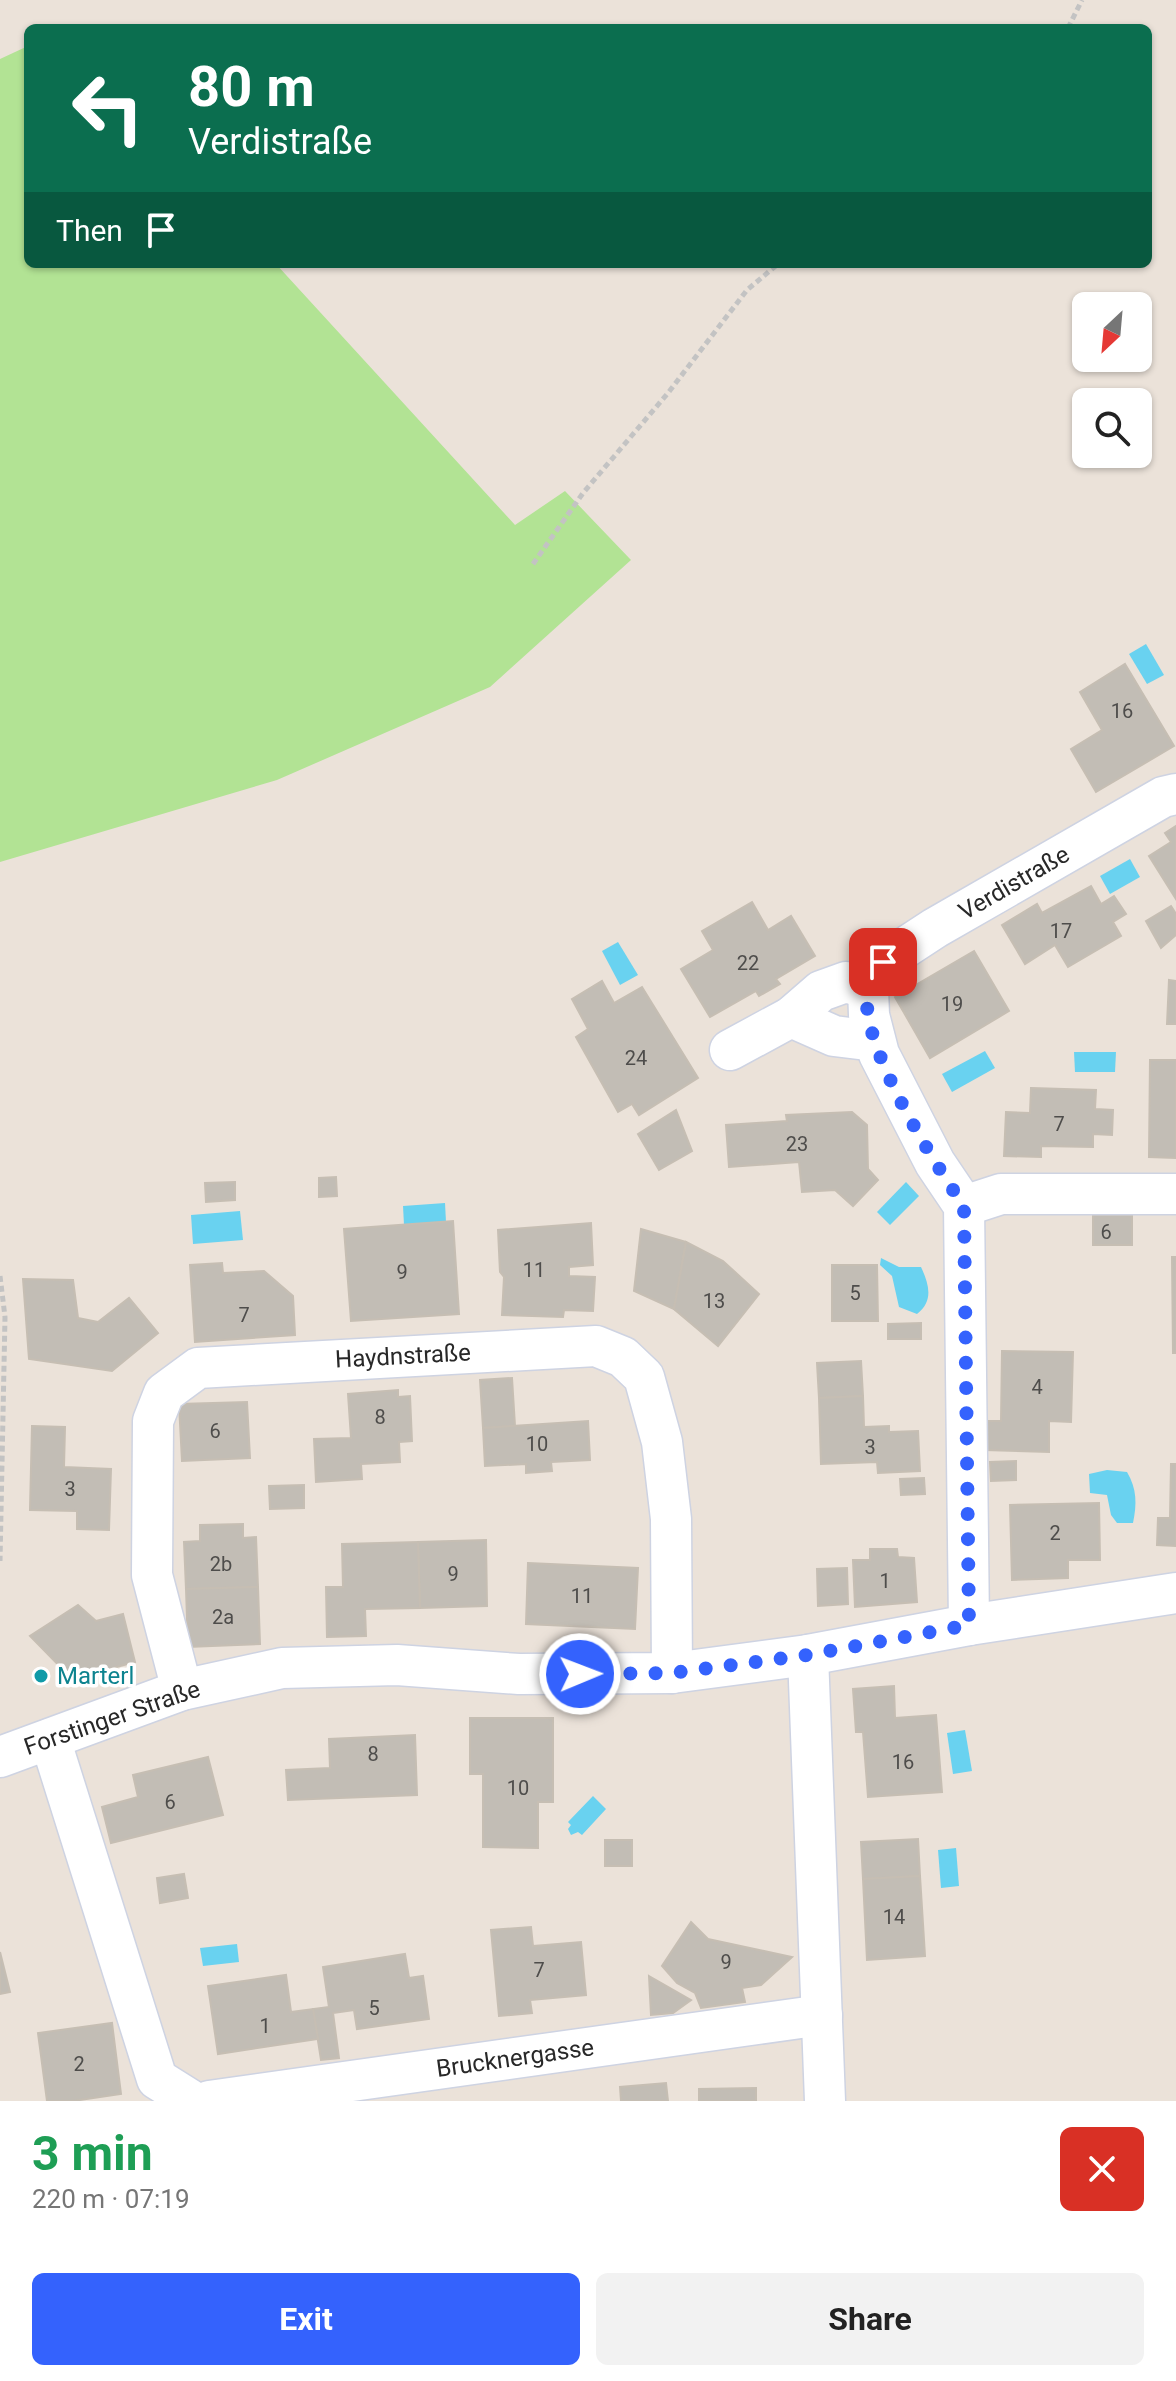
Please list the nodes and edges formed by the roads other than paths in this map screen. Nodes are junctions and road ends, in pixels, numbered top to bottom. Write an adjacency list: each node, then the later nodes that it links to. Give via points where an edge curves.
1 (1176, 794): 2 (street, Verdistraße, via 926,934 883,962)
2 (868, 989): 3 (street, via 846,982 834,986); 4 (street)
3 (791, 1017): 4 (street, via 834,1036); 5 (street)
4 (875, 1041): 7 (street, via 935,1163)
5 (730, 1050)
6 (1176, 1194): 7 (street, via 1001,1194)
7 (964, 1206): 9 (street)
8 (1176, 1593): 9 (street, Forstinger Straße)
9 (969, 1625): 10 (street, Forstinger Straße)
10 (808, 1655): 11 (street, Forstinger Straße); 15 (street)
11 (672, 1673): 12 (street, Forstinger Straße, via 519,1674 397,1665 282,1668); 12 (street, Haydnstraße, via 671,1519 662,1442 644,1377 623,1357 596,1346 198,1368 164,1393 153,1421 152,1575)
12 (182, 1690): 13 (street, Forstinger Straße)
13 (50, 1739): 14 (street, Forstinger Straße); 16 (street, via 157,2079)
14 (0, 1757)
15 (822, 2015): 17 (street, Brucknergasse); 18 (street)
16 (192, 2101)
17 (209, 2101)
18 (825, 2101)

